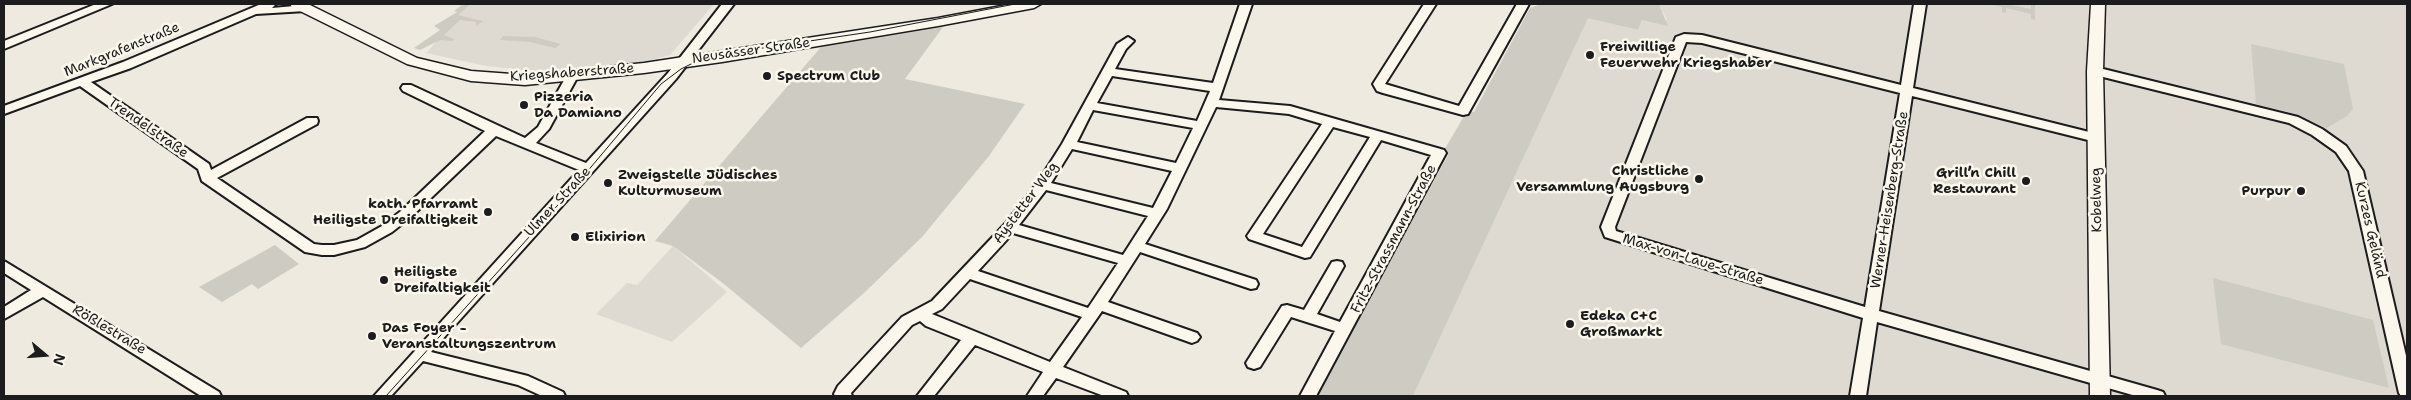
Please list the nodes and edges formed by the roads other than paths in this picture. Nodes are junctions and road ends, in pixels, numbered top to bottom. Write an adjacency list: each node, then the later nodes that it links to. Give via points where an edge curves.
1 (106, 4): 11 (street)
2 (270, 4): 13 (street, Markgrafenstraße)
3 (728, 4): 16 (street, Ulmer Straße)
4 (984, 4): 16 (main road, Neusässer Straße, via 724,48)
5 (1034, 4): 16 (main road, Neusässer Straße, via 869,34)
6 (1246, 4): 22 (street)
7 (1430, 4): 8 (street, via 1379,84 1387,90 1464,111)
8 (1523, 4)
9 (1920, 4): 23 (street, Werner-Heisenberg-Straße)
10 (2098, 4): 18 (main road, Kobelweg)
11 (91, 6): 15 (street)
12 (302, 6): 13 (street, Markgrafenstraße); 19 (main road, Kriegshaberstraße, via 412,60 442,70 470,76 516,79)
13 (249, 14): 20 (street, Markgrafenstraße)
14 (1128, 41): 17 (street, Aystetter Weg)
15 (4, 45)
16 (682, 61): 19 (main road, Kriegshaberstraße); 35 (street, Ulmer Straße)
17 (1108, 72): 22 (street); 25 (street, Aystetter Weg)
18 (2095, 72): 32 (main road, Kobelweg); 60 (street, Kurzes Geländ, via 2293,120 2340,149 2356,171)
19 (572, 76): 33 (street, via 543,129)
20 (82, 82): 26 (street, Markgrafenstraße); 37 (street, Trendelstraße, via 204,168)
21 (407, 88): 30 (street)
22 (1218, 88): 24 (street)
23 (1908, 90): 32 (street, Max-von-Laue-Straße); 51 (street, Werner-Heisenberg-Straße); 51 (street, Max-von-Laue-Straße, via 1702,39 1684,38 1680,40 1608,227 1610,234 1621,239)
24 (1212, 103): 28 (street, Fritz-Strassmann-Straße, via 1290,110); 29 (street)
25 (1091, 106): 29 (street); 34 (street, Aystetter Weg)
26 (4, 110)
27 (312, 121): 37 (street)
28 (1330, 122): 31 (street, Fritz-Strassmann-Straße); 31 (street, via 1254,236 1305,253)
29 (1202, 126): 36 (street)
30 (494, 130): 33 (street); 37 (street, Trendelstraße, via 406,214 372,239 334,250 310,248)
31 (1377, 136): 53 (street, Fritz-Strassmann-Straße, via 1439,153)
32 (2096, 138): 59 (main road, Kobelweg)
33 (527, 144): 35 (street)
34 (1069, 144): 36 (street); 38 (street, Aystetter Weg)
35 (588, 169): 56 (street, Ulmer Straße)
36 (1181, 169): 39 (street)
37 (207, 178)
38 (1043, 185): 39 (street); 40 (street, Aystetter Weg)
39 (1157, 214): 41 (street)
40 (1010, 227): 42 (street); 45 (street, Aystetter Weg)
41 (1137, 246): 42 (street); 46 (street)
42 (1128, 261): 48 (street)
43 (4, 266): 47 (street, Rößlestraße)
44 (1336, 266): 52 (street)
45 (969, 273): 48 (street); 50 (street, Aystetter Weg, via 937,306)
46 (1251, 284)
47 (43, 290): 49 (street); 61 (street, Rößlestraße)
48 (1096, 310): 54 (street); 58 (street)
49 (4, 314)
50 (920, 314): 55 (street, via 930,322); 64 (street, Aystetter Weg, via 901,328 844,390)
51 (1872, 314): 59 (street, Max-von-Laue-Straße); 69 (street, Werner-Heisenberg-Straße)
52 (1308, 317): 53 (street, Fritz-Strassmann-Straße); 57 (street, Fritz-Strassmann-Straße, via 1287,310)
53 (1346, 330): 68 (street, Fritz-Strassmann-Straße)
54 (1192, 337)
55 (971, 339): 58 (street); 65 (street)
56 (420, 355): 62 (street, Ulmer Straße); 63 (street, via 522,380)
57 (1254, 363)
58 (1053, 370): 66 (street); 67 (street)
59 (2100, 388): 70 (street)
60 (2407, 393)
61 (214, 396)
62 (382, 396)
63 (557, 396)
64 (844, 396)
65 (925, 396)
66 (1036, 396)
67 (1120, 396)
68 (1308, 396)
69 (1858, 396)
70 (2157, 396)

